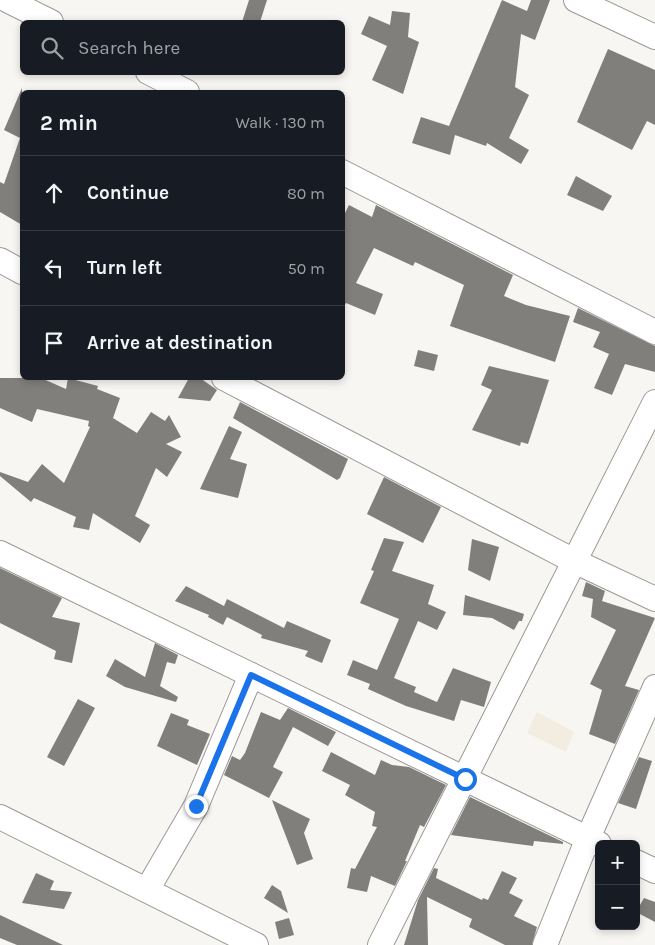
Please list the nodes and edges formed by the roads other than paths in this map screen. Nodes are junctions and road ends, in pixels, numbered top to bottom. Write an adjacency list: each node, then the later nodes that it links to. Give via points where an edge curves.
1 (2, 0): 4 (street)
2 (7, 0): 5 (street)
3 (576, 0): 6 (street)
4 (0, 4)
5 (47, 20)
6 (655, 37)
7 (154, 75): 8 (street)
8 (183, 90)
9 (345, 174): 12 (street)
10 (0, 260): 11 (street)
11 (20, 271)
12 (655, 332)
13 (228, 380): 16 (street)
14 (655, 402): 16 (street)
15 (0, 553): 18 (street)
16 (574, 561): 17 (street); 20 (street)
17 (655, 598)
18 (251, 675): 20 (street); 25 (street, via 196,806)
19 (655, 687): 22 (street)
20 (465, 779): 22 (street); 27 (street)
21 (0, 817): 25 (street)
22 (594, 841): 28 (street)
23 (640, 864): 24 (street)
24 (655, 871)
25 (147, 890): 26 (street)
26 (256, 945)
27 (380, 945)
28 (545, 945)

